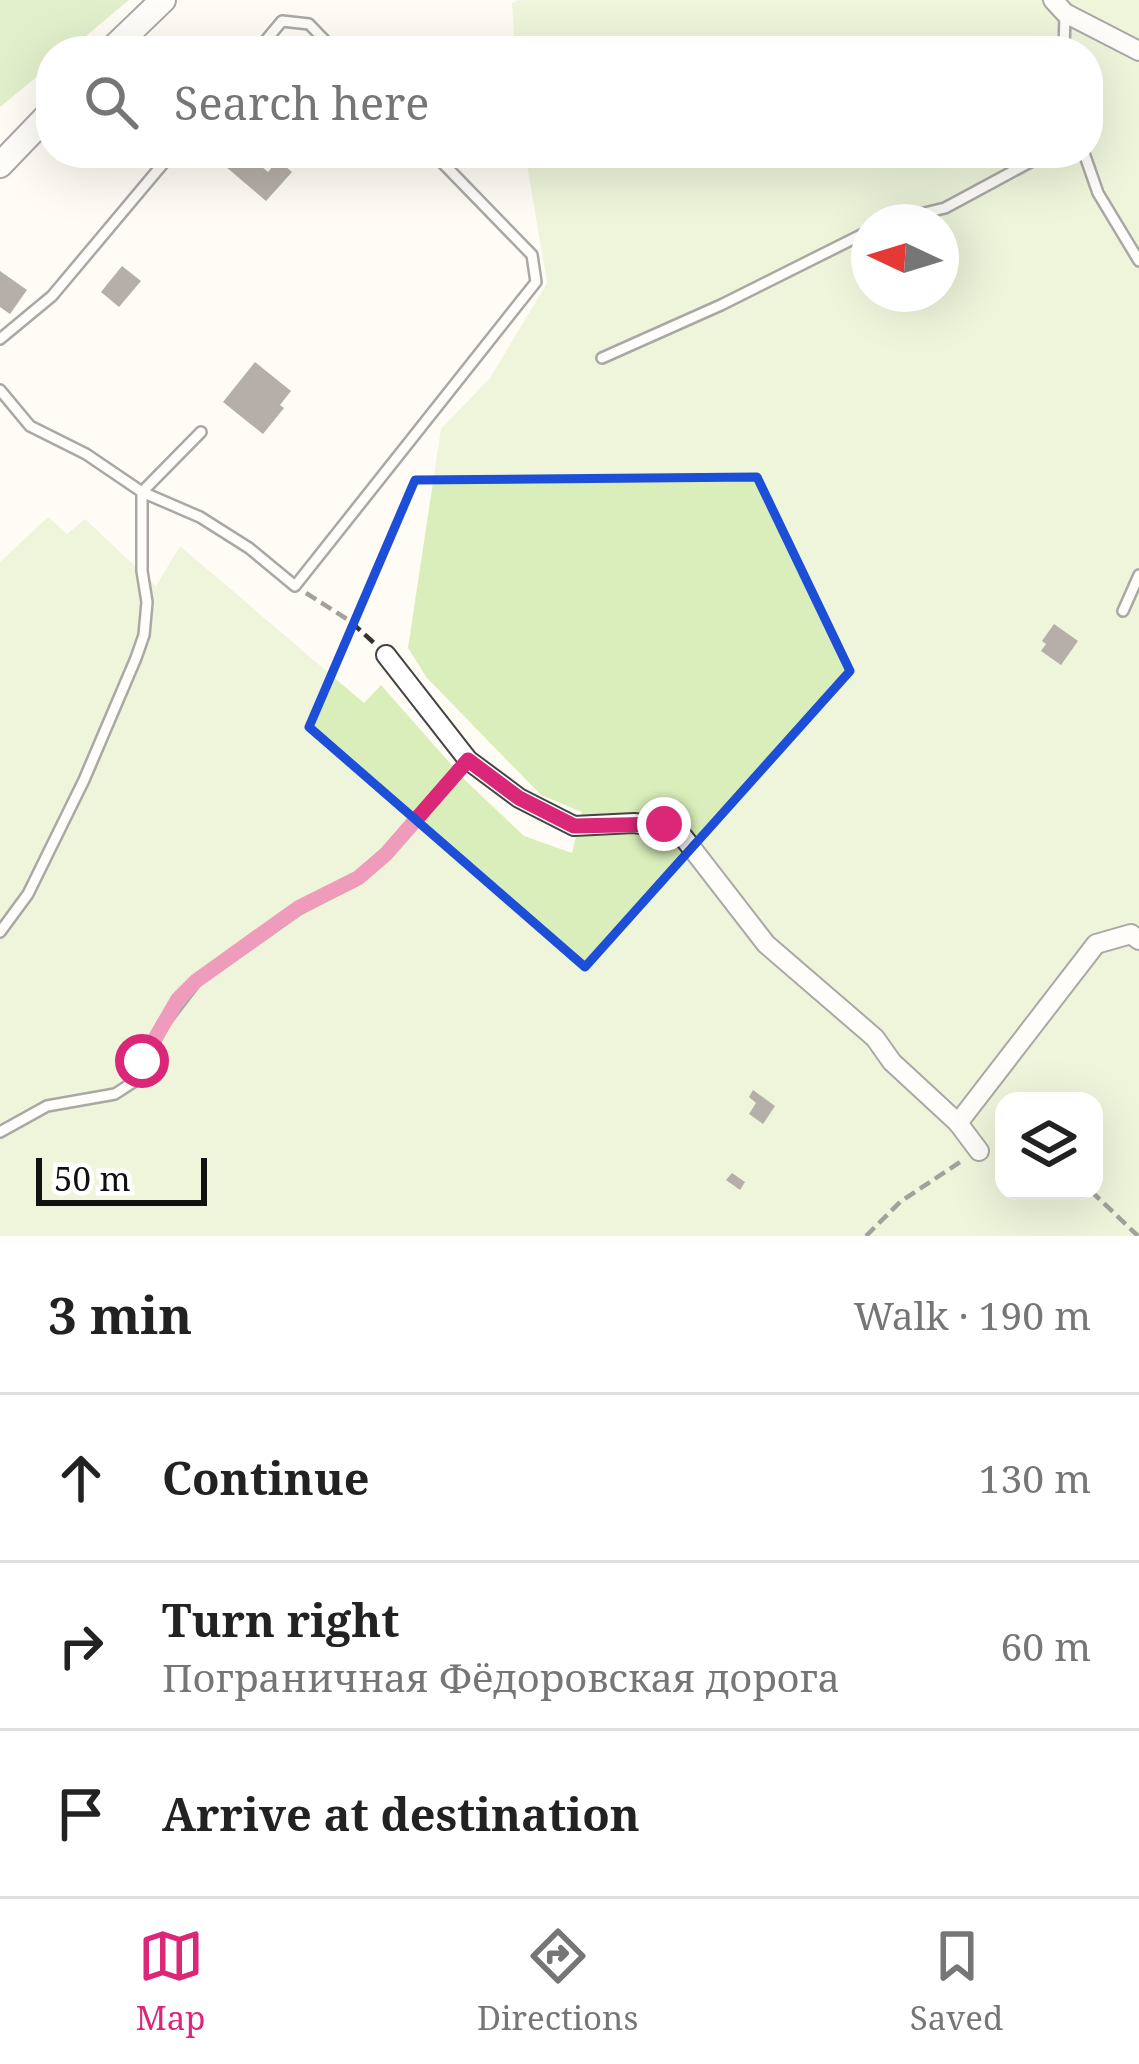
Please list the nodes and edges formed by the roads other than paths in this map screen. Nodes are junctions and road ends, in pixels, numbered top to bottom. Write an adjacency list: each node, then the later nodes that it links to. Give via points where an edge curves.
1 (164, 0): 3 (street)
2 (1059, 6): 6 (lane); 7 (street)
3 (126, 36)
4 (270, 36): 5 (lane, via 282,21 309,24)
5 (321, 36)
6 (1062, 36)
7 (1139, 51)
8 (36, 128): 9 (street)
9 (0, 165)
10 (159, 168): 17 (lane, via 52,296)
11 (448, 168): 21 (lane, via 532,255 536,282 295,586 200,517)
12 (1019, 168): 14 (lane)
13 (1089, 168): 16 (lane)
14 (952, 204)
15 (851, 240): 18 (lane)
16 (1139, 261)
17 (0, 339)
18 (602, 358)
19 (0, 391): 21 (lane, via 30,426)
20 (201, 432): 21 (lane)
21 (142, 492): 26 (lane, via 147,602 136,658 37,875)
22 (1139, 575): 23 (lane)
23 (1123, 611)
24 (386, 656): 25 (street)
25 (468, 760): 28 (street, via 574,826 676,829 766,944); 29 (lane, via 358,878 298,908 196,981 135,1081 115,1094 47,1106)
26 (0, 932)
27 (1139, 940): 28 (street, via 1119,935 1096,944)
28 (958, 1123): 30 (street)
29 (0, 1132)
30 (979, 1151)

